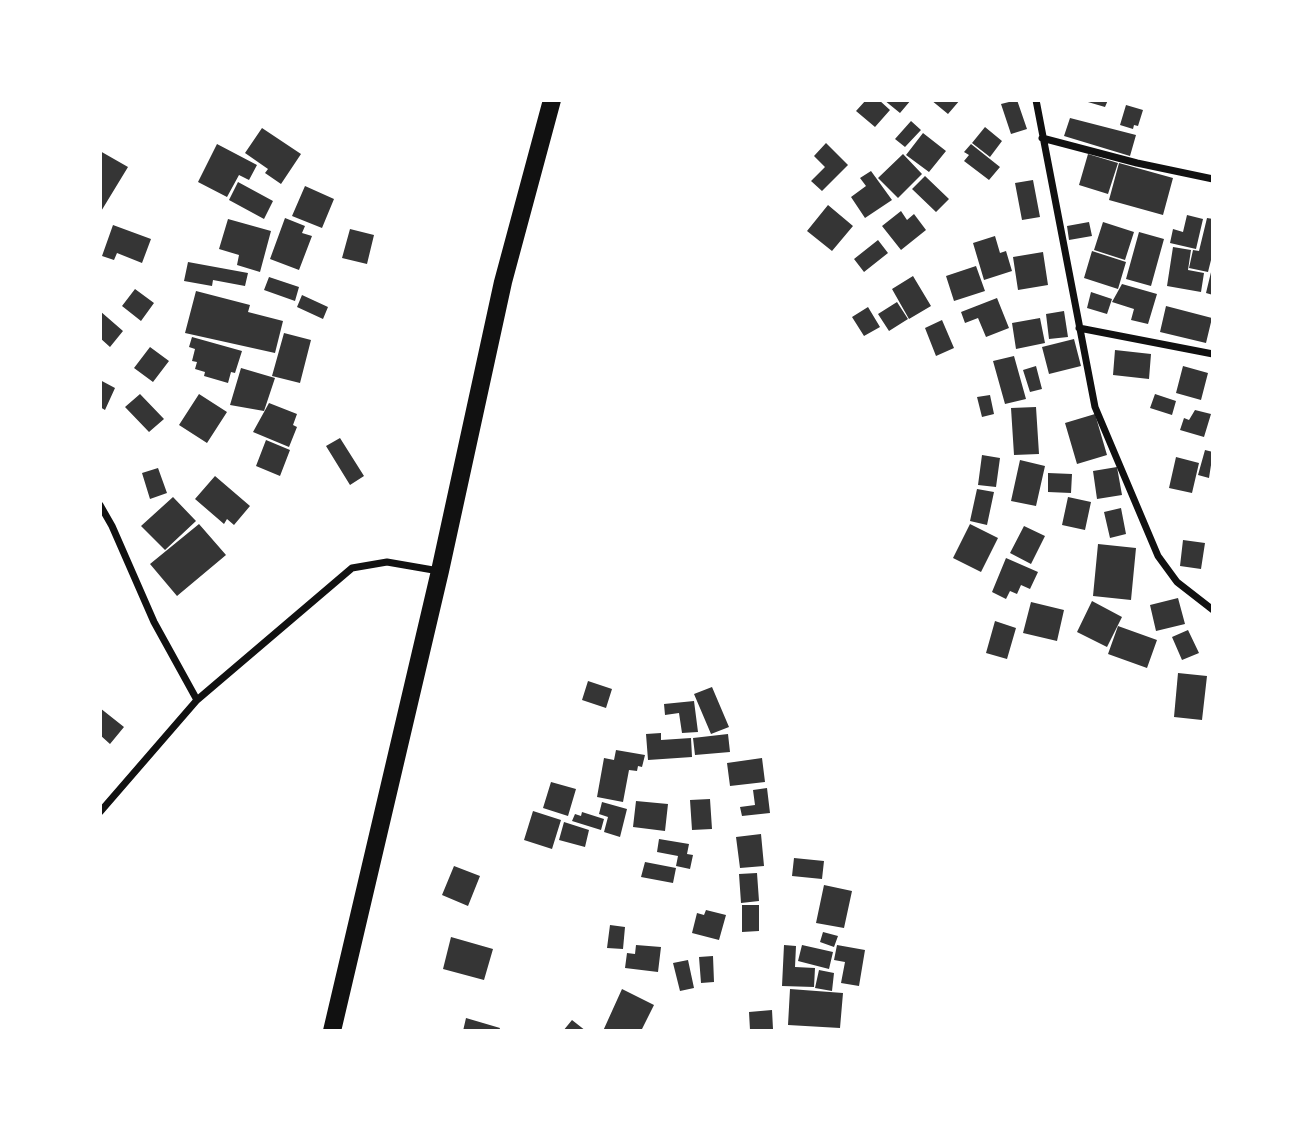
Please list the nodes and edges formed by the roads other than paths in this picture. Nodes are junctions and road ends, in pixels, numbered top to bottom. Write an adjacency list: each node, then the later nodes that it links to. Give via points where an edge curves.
1 (552, 100): 8 (main road, via 503,282)
2 (1036, 100): 3 (street)
3 (1042, 138): 4 (street); 5 (street)
4 (1213, 179)
5 (1079, 328): 6 (street); 9 (street, via 1095,407 1158,556 1177,582)
6 (1213, 354)
7 (100, 505): 10 (street, via 154,622)
8 (440, 571): 10 (street, via 387,562 352,568); 12 (main road)
9 (1213, 610)
10 (197, 700): 11 (street)
11 (100, 812)
12 (332, 1031)

